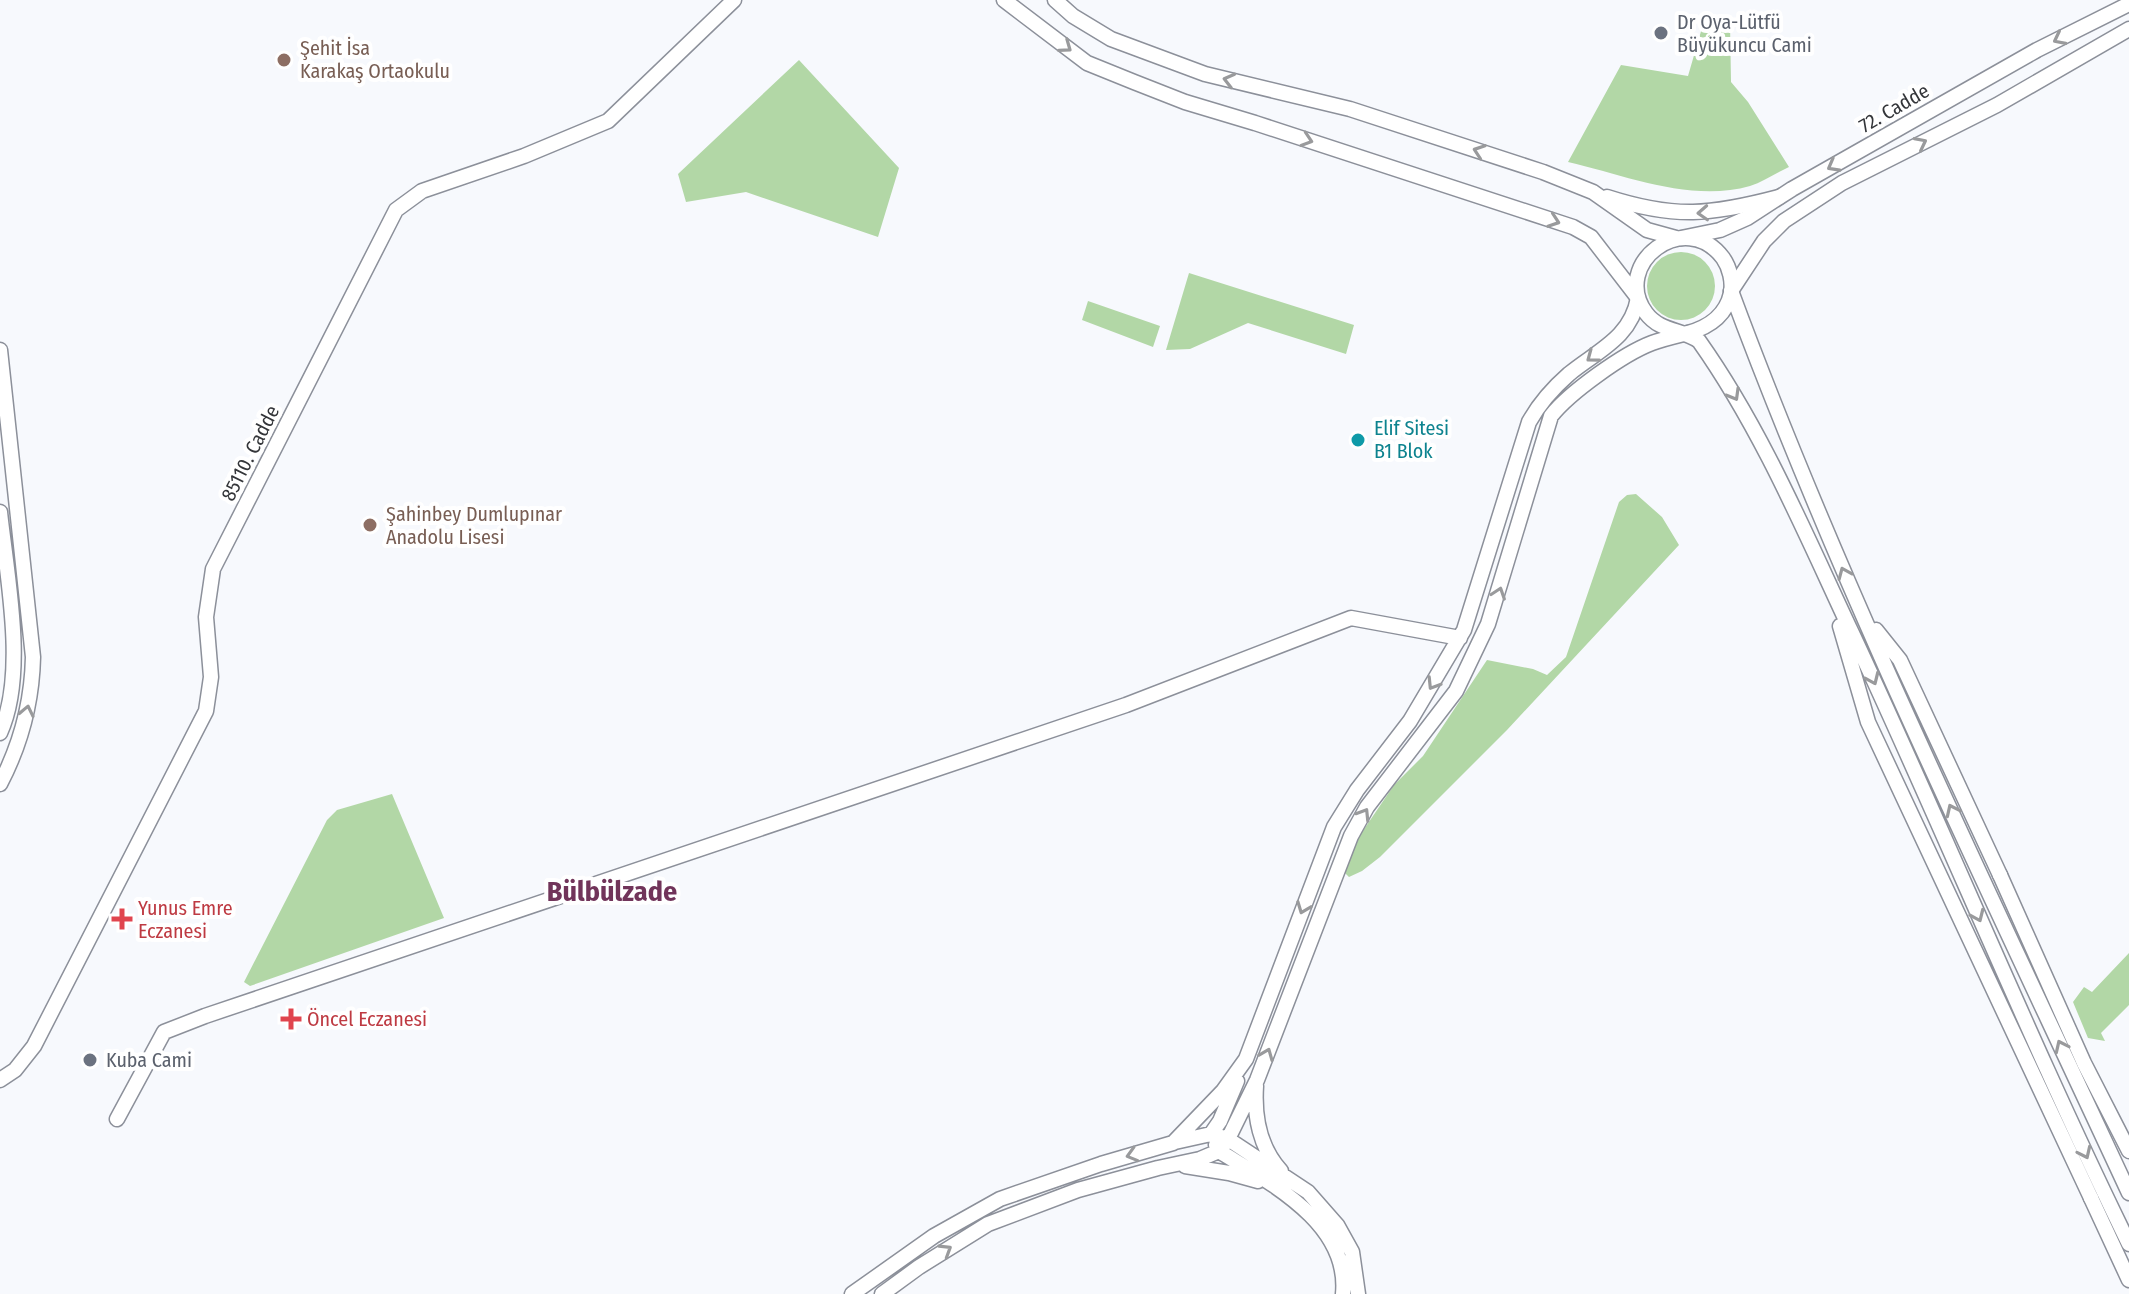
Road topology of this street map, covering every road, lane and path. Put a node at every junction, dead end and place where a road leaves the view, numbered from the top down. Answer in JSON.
{"nodes":[{"id":1,"x":734,"y":0,"type":"edge"},
{"id":2,"x":1004,"y":0,"type":"edge"},
{"id":3,"x":1055,"y":0,"type":"edge"},
{"id":4,"x":2129,"y":4,"type":"edge"},
{"id":5,"x":2129,"y":29,"type":"edge"},
{"id":6,"x":1593,"y":192,"type":"junction"},
{"id":7,"x":1779,"y":197,"type":"junction"},
{"id":8,"x":1677,"y":238,"type":"junction"},
{"id":9,"x":1731,"y":291,"type":"junction"},
{"id":10,"x":1638,"y":298,"type":"junction"},
{"id":11,"x":1688,"y":333,"type":"junction"},
{"id":12,"x":0,"y":350,"type":"edge"},
{"id":13,"x":0,"y":512,"type":"edge"},
{"id":14,"x":1826,"y":580,"type":"junction"},
{"id":15,"x":1859,"y":606,"type":"junction"},
{"id":16,"x":1460,"y":638,"type":"junction"},
{"id":17,"x":0,"y":733,"type":"edge"},
{"id":18,"x":0,"y":784,"type":"edge"},
{"id":19,"x":1246,"y":1059,"type":"junction"},
{"id":20,"x":0,"y":1080,"type":"edge"},
{"id":21,"x":1257,"y":1080,"type":"junction"},
{"id":22,"x":117,"y":1119,"type":"dead end"},
{"id":23,"x":1211,"y":1134,"type":"junction"},
{"id":24,"x":1173,"y":1143,"type":"junction"},
{"id":25,"x":1223,"y":1145,"type":"junction"},
{"id":26,"x":2129,"y":1151,"type":"edge"},
{"id":27,"x":1172,"y":1165,"type":"junction"},
{"id":28,"x":1289,"y":1180,"type":"junction"},
{"id":29,"x":1272,"y":1186,"type":"junction"},
{"id":30,"x":2129,"y":1193,"type":"edge"},
{"id":31,"x":2129,"y":1244,"type":"edge"},
{"id":32,"x":2129,"y":1280,"type":"edge"},
{"id":33,"x":852,"y":1294,"type":"edge"},
{"id":34,"x":882,"y":1294,"type":"edge"},
{"id":35,"x":1343,"y":1294,"type":"edge"},
{"id":36,"x":1358,"y":1294,"type":"edge"}],
"edges":[{"from":1,"to":20,"type":"main road","name":"85110. Cadde"},
{"from":2,"to":10,"type":"main road","one_way":true},
{"from":6,"to":3,"type":"main road","one_way":true},
{"from":4,"to":7,"type":"main road","name":"72. Cadde","one_way":true},
{"from":9,"to":5,"type":"main road","one_way":true},
{"from":7,"to":6,"type":"main road","one_way":true},
{"from":6,"to":8,"type":"main road"},
{"from":7,"to":8,"type":"main road","name":"72. Cadde"},
{"from":8,"to":9,"type":"main road"},
{"from":8,"to":10,"type":"main road"},
{"from":9,"to":11,"type":"main road"},
{"from":15,"to":9,"type":"main road","one_way":true},
{"from":10,"to":11,"type":"main road"},
{"from":10,"to":16,"type":"main road","one_way":true},
{"from":11,"to":14,"type":"main road","one_way":true},
{"from":21,"to":11,"type":"main road","one_way":true},
{"from":18,"to":12,"type":"main road","one_way":true},
{"from":13,"to":17,"type":"main road"},
{"from":14,"to":31,"type":"main road","one_way":true},
{"from":14,"to":32,"type":"main road"},
{"from":15,"to":26,"type":"main road"},
{"from":30,"to":15,"type":"main road","one_way":true},
{"from":16,"to":19,"type":"main road","one_way":true},
{"from":16,"to":22,"type":"main road"},
{"from":19,"to":23,"type":"main road"},
{"from":19,"to":24,"type":"main road"},
{"from":21,"to":25,"type":"main road"},
{"from":21,"to":28,"type":"main road"},
{"from":23,"to":24,"type":"main road"},
{"from":23,"to":25,"type":"main road"},
{"from":24,"to":33,"type":"main road","one_way":true},
{"from":25,"to":27,"type":"main road"},
{"from":25,"to":28,"type":"main road"},
{"from":25,"to":29,"type":"main road"},
{"from":27,"to":29,"type":"main road"},
{"from":34,"to":27,"type":"main road","one_way":true},
{"from":28,"to":36,"type":"main road"},
{"from":29,"to":35,"type":"main road"}]}
